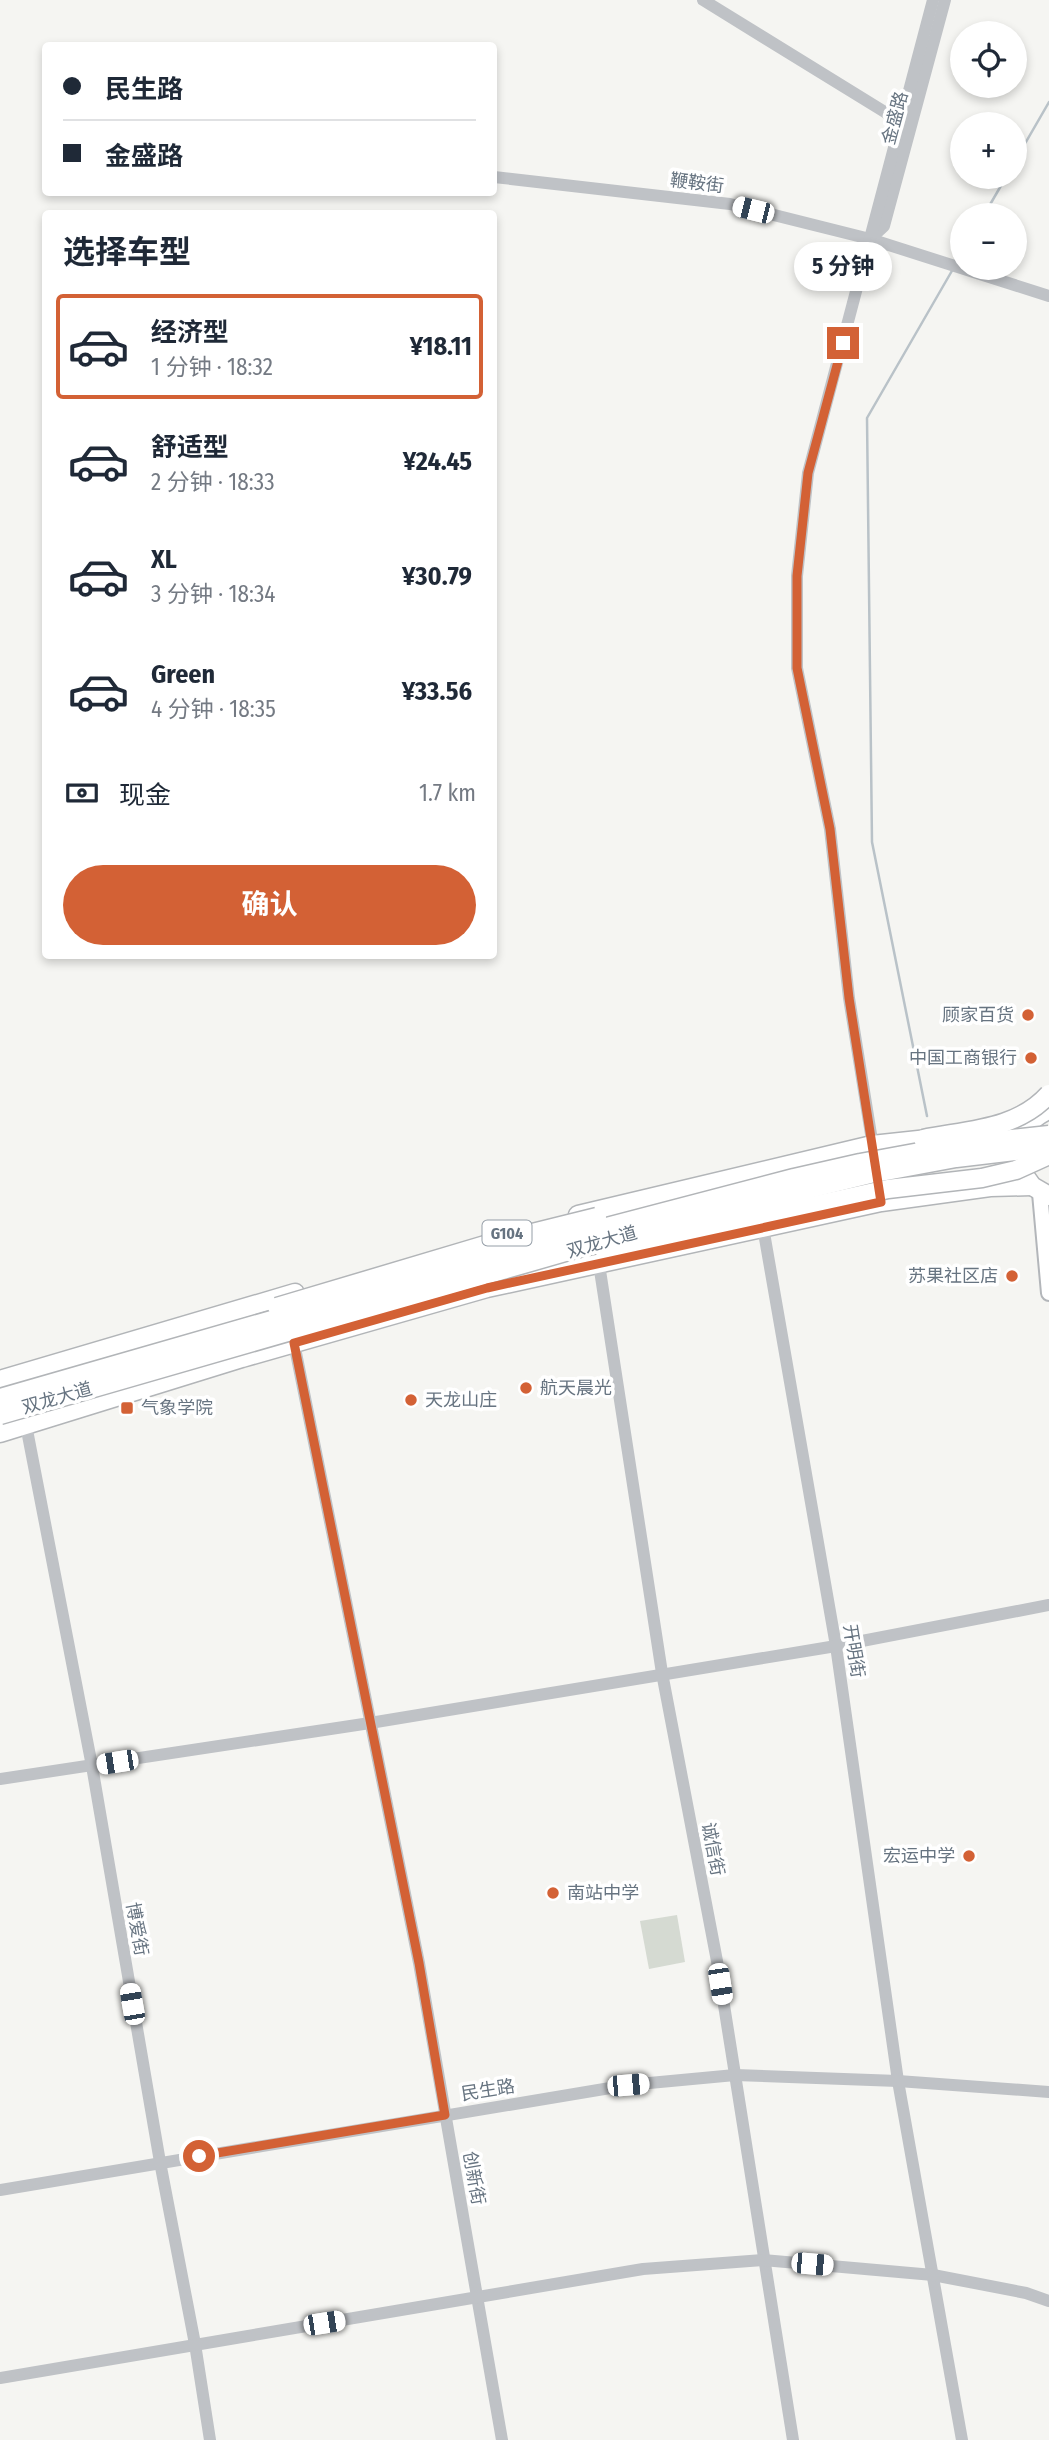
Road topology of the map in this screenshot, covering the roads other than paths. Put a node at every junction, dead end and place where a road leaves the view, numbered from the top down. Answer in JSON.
{"nodes":[{"id":1,"x":703,"y":0,"type":"edge"},
{"id":2,"x":933,"y":0,"type":"edge"},
{"id":3,"x":945,"y":0,"type":"edge"},
{"id":4,"x":901,"y":122,"type":"junction"},
{"id":5,"x":497,"y":177,"type":"edge"},
{"id":6,"x":870,"y":239,"type":"junction"},
{"id":7,"x":1049,"y":296,"type":"edge"},
{"id":8,"x":1049,"y":1094,"type":"edge"},
{"id":9,"x":1049,"y":1110,"type":"edge"},
{"id":10,"x":1024,"y":1131,"type":"junction"},
{"id":11,"x":1049,"y":1135,"type":"edge"},
{"id":12,"x":872,"y":1145,"type":"junction"},
{"id":13,"x":1049,"y":1147,"type":"edge"},
{"id":14,"x":1049,"y":1155,"type":"edge"},
{"id":15,"x":1040,"y":1192,"type":"edge"},
{"id":16,"x":881,"y":1202,"type":"junction"},
{"id":17,"x":763,"y":1227,"type":"junction"},
{"id":18,"x":599,"y":1264,"type":"junction"},
{"id":19,"x":482,"y":1276,"type":"junction"},
{"id":20,"x":1049,"y":1293,"type":"edge"},
{"id":21,"x":294,"y":1343,"type":"junction"},
{"id":22,"x":153,"y":1353,"type":"junction"},
{"id":23,"x":0,"y":1380,"type":"edge"},
{"id":24,"x":0,"y":1398,"type":"edge"},
{"id":25,"x":0,"y":1415,"type":"edge"},
{"id":26,"x":26,"y":1425,"type":"junction"},
{"id":27,"x":0,"y":1433,"type":"edge"},
{"id":28,"x":1049,"y":1605,"type":"edge"},
{"id":29,"x":836,"y":1646,"type":"junction"},
{"id":30,"x":662,"y":1673,"type":"junction"},
{"id":31,"x":370,"y":1723,"type":"junction"},
{"id":32,"x":92,"y":1766,"type":"junction"},
{"id":33,"x":0,"y":1779,"type":"edge"},
{"id":34,"x":735,"y":2075,"type":"junction"},
{"id":35,"x":898,"y":2081,"type":"junction"},
{"id":36,"x":1049,"y":2092,"type":"edge"},
{"id":37,"x":445,"y":2115,"type":"junction"},
{"id":38,"x":160,"y":2162,"type":"junction"},
{"id":39,"x":0,"y":2190,"type":"edge"},
{"id":40,"x":763,"y":2260,"type":"junction"},
{"id":41,"x":933,"y":2275,"type":"junction"},
{"id":42,"x":478,"y":2297,"type":"junction"},
{"id":43,"x":1049,"y":2301,"type":"edge"},
{"id":44,"x":195,"y":2344,"type":"junction"},
{"id":45,"x":0,"y":2378,"type":"edge"},
{"id":46,"x":209,"y":2440,"type":"edge"},
{"id":47,"x":502,"y":2440,"type":"edge"},
{"id":48,"x":793,"y":2440,"type":"edge"},
{"id":49,"x":962,"y":2440,"type":"edge"}],
"edges":[{"from":1,"to":4,"type":"street"},
{"from":2,"to":4,"type":"street","name":"金盛路"},
{"from":3,"to":6,"type":"street","name":"金盛路"},
{"from":4,"to":6,"type":"street","name":"金盛路"},
{"from":5,"to":6,"type":"street","name":"鞭鞍街"},
{"from":6,"to":7,"type":"street","name":"鞭鞍街"},
{"from":6,"to":12,"type":"street","name":"金盛路"},
{"from":8,"to":22,"type":"highway","bridge":true},
{"from":9,"to":10,"type":"highway"},
{"from":10,"to":12,"type":"highway","name":"双龙大道","number":"G104"},
{"from":10,"to":15,"type":"highway"},
{"from":11,"to":22,"type":"highway","name":"双龙大道","number":"G104","bridge":true},
{"from":12,"to":16,"type":"street","name":"金盛路"},
{"from":12,"to":23,"type":"highway","name":"双龙大道","number":"G104"},
{"from":13,"to":19,"type":"highway","name":"双龙大道","number":"G104","bridge":true},
{"from":14,"to":19,"type":"highway","bridge":true},
{"from":15,"to":16,"type":"highway","name":"双龙大道"},
{"from":15,"to":20,"type":"main road"},
{"from":16,"to":17,"type":"highway","name":"双龙大道"},
{"from":17,"to":18,"type":"highway","name":"双龙大道"},
{"from":17,"to":29,"type":"street","name":"开明街"},
{"from":18,"to":21,"type":"highway","name":"双龙大道"},
{"from":18,"to":30,"type":"street","name":"诚信街"},
{"from":19,"to":25,"type":"highway","name":"双龙大道","number":"G104","bridge":true},
{"from":21,"to":26,"type":"highway","name":"双龙大道"},
{"from":21,"to":31,"type":"street","name":"创新街"},
{"from":22,"to":24,"type":"highway","name":"双龙大道","number":"G104","bridge":true},
{"from":26,"to":27,"type":"highway","name":"双龙大道"},
{"from":26,"to":32,"type":"street","name":"博爱街"},
{"from":28,"to":29,"type":"street"},
{"from":29,"to":30,"type":"street"},
{"from":29,"to":35,"type":"street","name":"开明街"},
{"from":30,"to":31,"type":"street"},
{"from":30,"to":34,"type":"street","name":"诚信街"},
{"from":31,"to":32,"type":"street"},
{"from":31,"to":37,"type":"street","name":"创新街"},
{"from":32,"to":33,"type":"street"},
{"from":32,"to":38,"type":"street","name":"博爱街"},
{"from":34,"to":35,"type":"street","name":"民生路"},
{"from":34,"to":37,"type":"street","name":"民生路"},
{"from":34,"to":40,"type":"street","name":"诚信街"},
{"from":35,"to":36,"type":"street","name":"民生路"},
{"from":35,"to":41,"type":"street","name":"开明街"},
{"from":37,"to":38,"type":"street","name":"民生路"},
{"from":37,"to":42,"type":"street","name":"创新街"},
{"from":38,"to":39,"type":"street","name":"民生路"},
{"from":38,"to":44,"type":"street","name":"博爱街"},
{"from":40,"to":41,"type":"street"},
{"from":40,"to":42,"type":"street"},
{"from":40,"to":48,"type":"street","name":"诚信街"},
{"from":41,"to":43,"type":"street"},
{"from":41,"to":49,"type":"street","name":"开明街"},
{"from":42,"to":44,"type":"street"},
{"from":42,"to":47,"type":"street","name":"创新街"},
{"from":44,"to":45,"type":"street"},
{"from":44,"to":46,"type":"street","name":"博爱街"}]}
